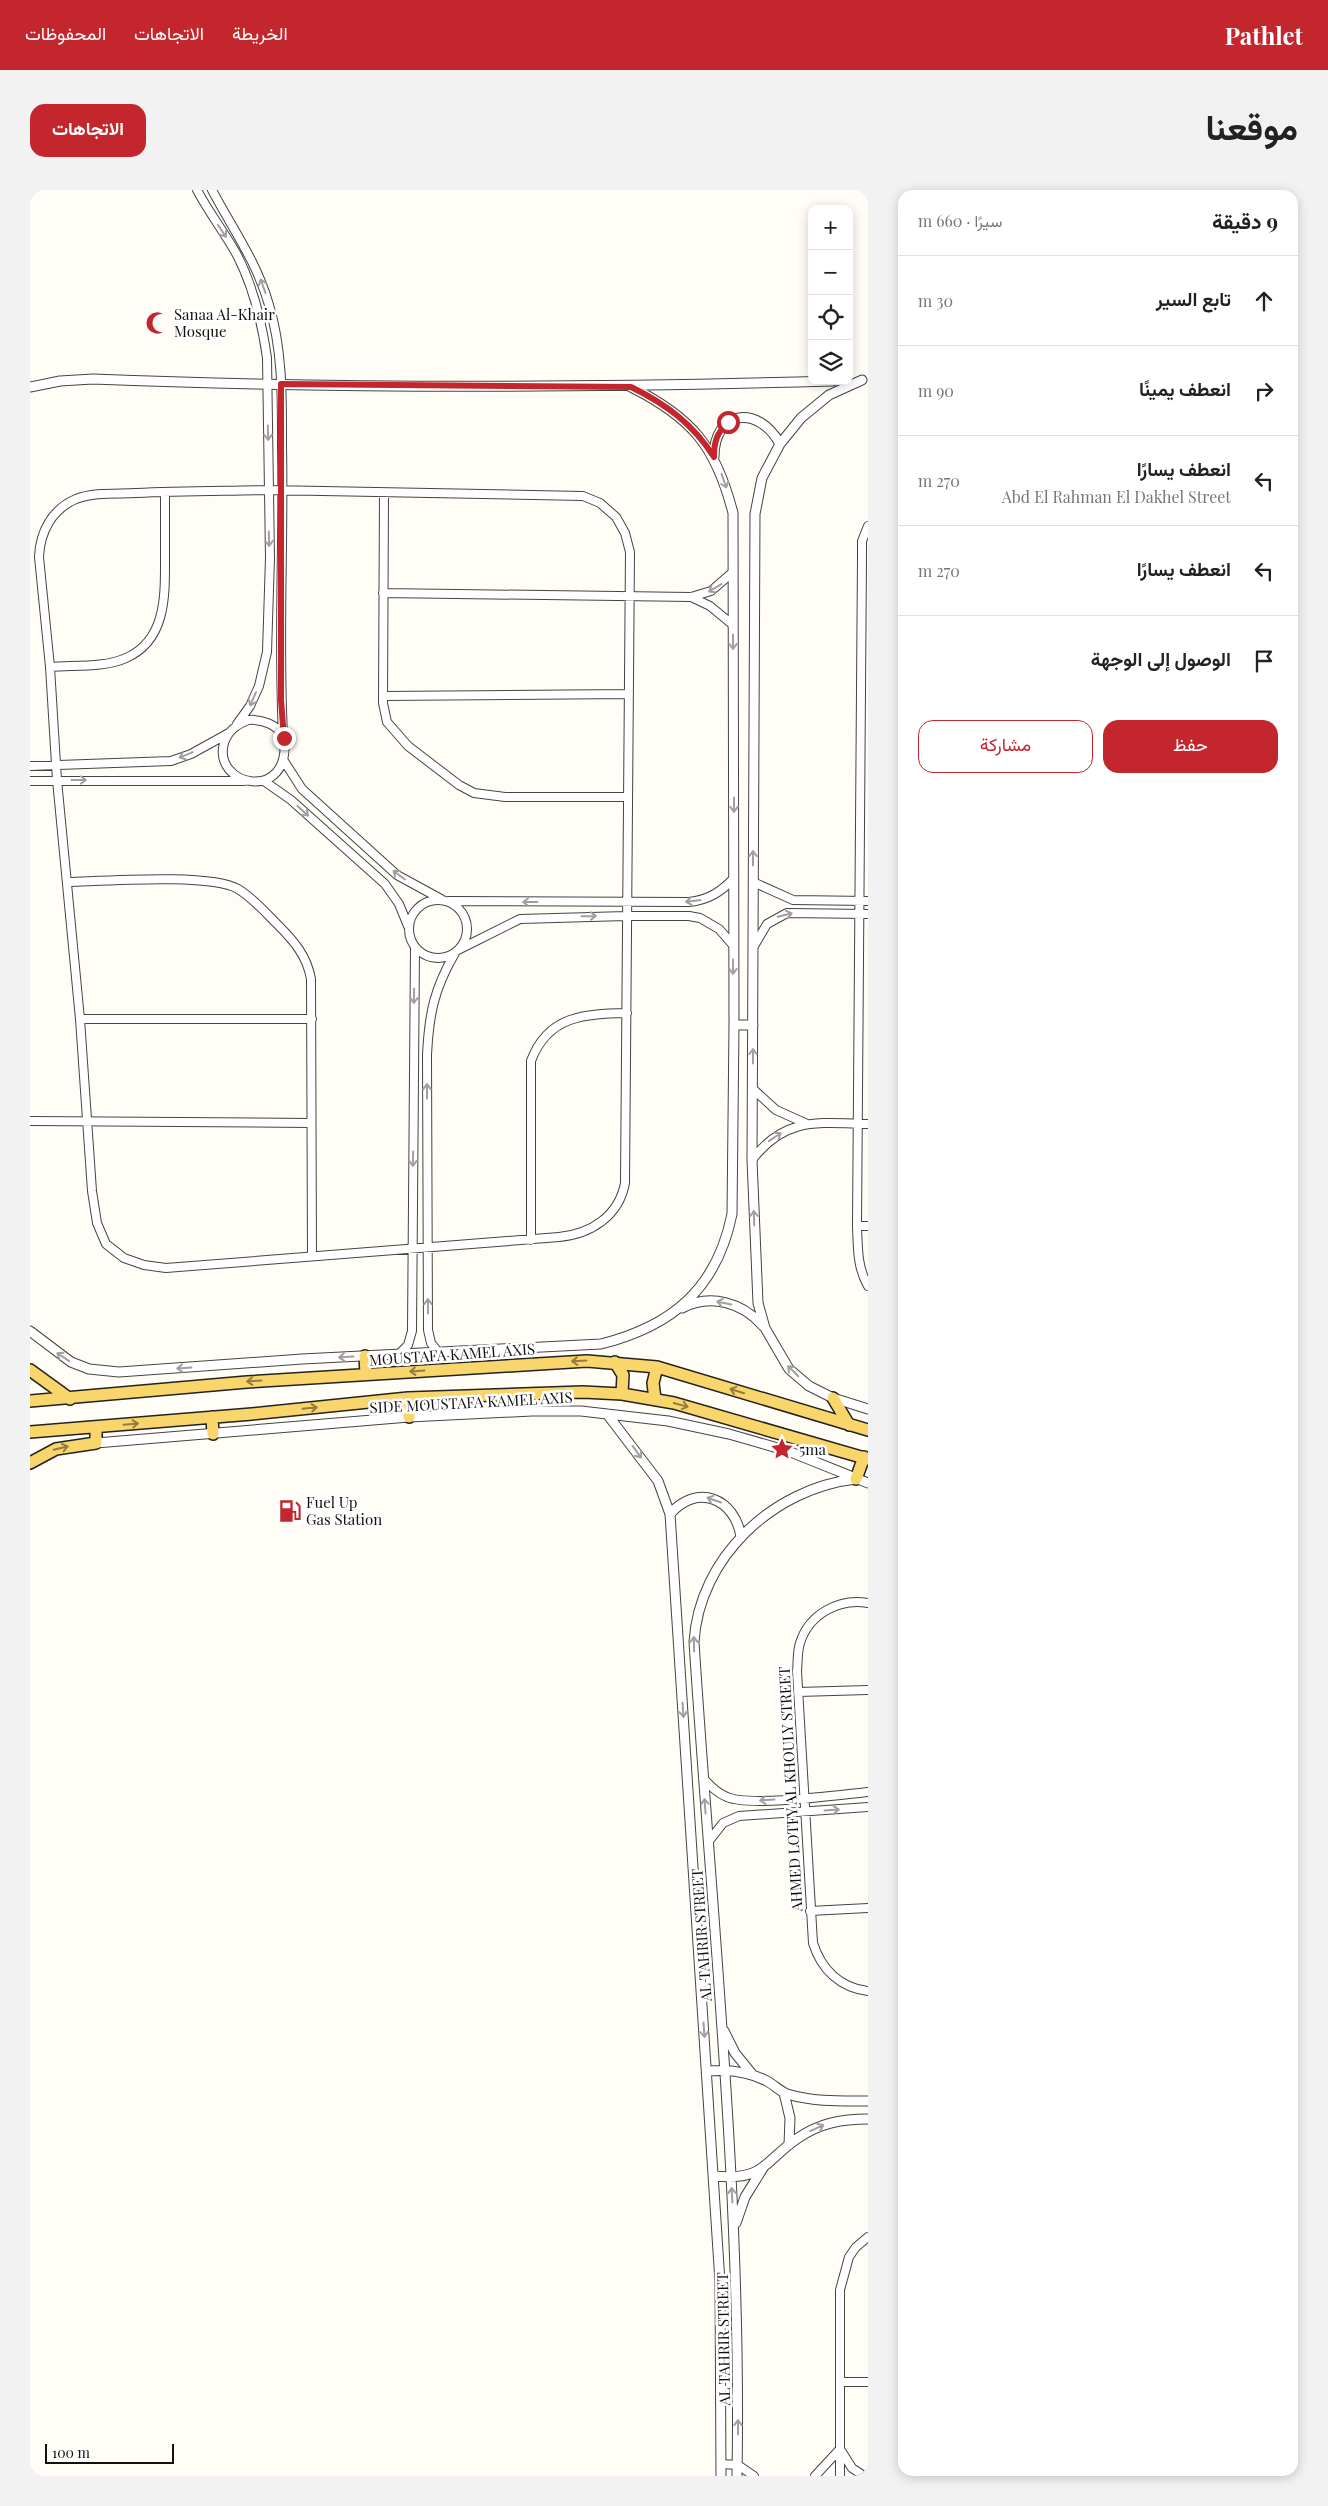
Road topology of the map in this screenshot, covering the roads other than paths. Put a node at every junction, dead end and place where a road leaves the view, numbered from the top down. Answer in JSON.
{"nodes":[{"id":1,"x":197,"y":190,"type":"edge"},
{"id":2,"x":212,"y":190,"type":"edge"},
{"id":3,"x":865,"y":380,"type":"edge"},
{"id":4,"x":808,"y":382,"type":"edge"},
{"id":5,"x":267,"y":384,"type":"junction"},
{"id":6,"x":281,"y":384,"type":"junction"},
{"id":7,"x":30,"y":387,"type":"edge"},
{"id":8,"x":631,"y":387,"type":"junction"},
{"id":9,"x":780,"y":444,"type":"junction"},
{"id":10,"x":714,"y":457,"type":"junction"},
{"id":11,"x":269,"y":490,"type":"junction"},
{"id":12,"x":283,"y":491,"type":"junction"},
{"id":13,"x":165,"y":492,"type":"junction"},
{"id":14,"x":384,"y":493,"type":"junction"},
{"id":15,"x":868,"y":526,"type":"edge"},
{"id":16,"x":733,"y":572,"type":"junction"},
{"id":17,"x":383,"y":593,"type":"junction"},
{"id":18,"x":629,"y":595,"type":"junction"},
{"id":19,"x":691,"y":597,"type":"junction"},
{"id":20,"x":733,"y":625,"type":"junction"},
{"id":21,"x":50,"y":667,"type":"junction"},
{"id":22,"x":627,"y":694,"type":"junction"},
{"id":23,"x":383,"y":696,"type":"junction"},
{"id":24,"x":237,"y":724,"type":"junction"},
{"id":25,"x":229,"y":733,"type":"junction"},
{"id":26,"x":283,"y":734,"type":"junction"},
{"id":27,"x":284,"y":761,"type":"junction"},
{"id":28,"x":56,"y":765,"type":"junction"},
{"id":29,"x":30,"y":766,"type":"edge"},
{"id":30,"x":30,"y":780,"type":"edge"},
{"id":31,"x":57,"y":780,"type":"junction"},
{"id":32,"x":244,"y":781,"type":"junction"},
{"id":33,"x":264,"y":781,"type":"junction"},
{"id":34,"x":626,"y":797,"type":"junction"},
{"id":35,"x":864,"y":805,"type":"edge"},
{"id":36,"x":734,"y":878,"type":"junction"},
{"id":37,"x":68,"y":882,"type":"junction"},
{"id":38,"x":753,"y":882,"type":"junction"},
{"id":39,"x":445,"y":900,"type":"junction"},
{"id":40,"x":864,"y":901,"type":"edge"},
{"id":41,"x":626,"y":902,"type":"junction"},
{"id":42,"x":864,"y":914,"type":"edge"},
{"id":43,"x":626,"y":916,"type":"junction"},
{"id":44,"x":408,"y":926,"type":"junction"},
{"id":45,"x":733,"y":945,"type":"junction"},
{"id":46,"x":415,"y":947,"type":"junction"},
{"id":47,"x":753,"y":948,"type":"junction"},
{"id":48,"x":457,"y":951,"type":"junction"},
{"id":49,"x":627,"y":1013,"type":"junction"},
{"id":50,"x":80,"y":1019,"type":"junction"},
{"id":51,"x":312,"y":1019,"type":"junction"},
{"id":52,"x":859,"y":1019,"type":"junction"},
{"id":53,"x":868,"y":1019,"type":"edge"},
{"id":54,"x":734,"y":1025,"type":"junction"},
{"id":55,"x":753,"y":1025,"type":"junction"},
{"id":56,"x":752,"y":1089,"type":"junction"},
{"id":57,"x":87,"y":1120,"type":"junction"},
{"id":58,"x":30,"y":1121,"type":"edge"},
{"id":59,"x":311,"y":1123,"type":"junction"},
{"id":60,"x":805,"y":1124,"type":"junction"},
{"id":61,"x":858,"y":1124,"type":"junction"},
{"id":62,"x":868,"y":1124,"type":"edge"},
{"id":63,"x":752,"y":1160,"type":"junction"},
{"id":64,"x":857,"y":1226,"type":"junction"},
{"id":65,"x":868,"y":1226,"type":"edge"},
{"id":66,"x":530,"y":1240,"type":"junction"},
{"id":67,"x":427,"y":1249,"type":"junction"},
{"id":68,"x":412,"y":1250,"type":"junction"},
{"id":69,"x":312,"y":1256,"type":"junction"},
{"id":70,"x":868,"y":1286,"type":"edge"},
{"id":71,"x":676,"y":1311,"type":"junction"},
{"id":72,"x":764,"y":1328,"type":"junction"},
{"id":73,"x":30,"y":1331,"type":"edge"},
{"id":74,"x":438,"y":1352,"type":"junction"},
{"id":75,"x":399,"y":1354,"type":"junction"},
{"id":76,"x":365,"y":1356,"type":"junction"},
{"id":77,"x":615,"y":1362,"type":"junction"},
{"id":78,"x":657,"y":1367,"type":"junction"},
{"id":79,"x":30,"y":1370,"type":"edge"},
{"id":80,"x":366,"y":1374,"type":"junction"},
{"id":81,"x":622,"y":1394,"type":"junction"},
{"id":82,"x":408,"y":1398,"type":"junction"},
{"id":83,"x":833,"y":1398,"type":"junction"},
{"id":84,"x":70,"y":1399,"type":"junction"},
{"id":85,"x":655,"y":1399,"type":"junction"},
{"id":86,"x":30,"y":1401,"type":"edge"},
{"id":87,"x":868,"y":1409,"type":"edge"},
{"id":88,"x":607,"y":1414,"type":"junction"},
{"id":89,"x":212,"y":1417,"type":"junction"},
{"id":90,"x":409,"y":1417,"type":"junction"},
{"id":91,"x":849,"y":1425,"type":"junction"},
{"id":92,"x":96,"y":1427,"type":"junction"},
{"id":93,"x":868,"y":1430,"type":"edge"},
{"id":94,"x":30,"y":1432,"type":"edge"},
{"id":95,"x":214,"y":1434,"type":"junction"},
{"id":96,"x":96,"y":1443,"type":"junction"},
{"id":97,"x":866,"y":1458,"type":"edge"},
{"id":98,"x":30,"y":1463,"type":"edge"},
{"id":99,"x":856,"y":1479,"type":"junction"},
{"id":100,"x":868,"y":1483,"type":"edge"},
{"id":101,"x":670,"y":1514,"type":"junction"},
{"id":102,"x":741,"y":1536,"type":"junction"},
{"id":103,"x":868,"y":1603,"type":"edge"},
{"id":104,"x":868,"y":1690,"type":"edge"},
{"id":105,"x":798,"y":1692,"type":"junction"},
{"id":106,"x":703,"y":1778,"type":"junction"},
{"id":107,"x":868,"y":1792,"type":"edge"},
{"id":108,"x":804,"y":1797,"type":"junction"},
{"id":109,"x":868,"y":1807,"type":"edge"},
{"id":110,"x":805,"y":1812,"type":"junction"},
{"id":111,"x":708,"y":1843,"type":"junction"},
{"id":112,"x":868,"y":1908,"type":"edge"},
{"id":113,"x":810,"y":1911,"type":"junction"},
{"id":114,"x":868,"y":1991,"type":"edge"},
{"id":115,"x":721,"y":2025,"type":"junction"},
{"id":116,"x":724,"y":2069,"type":"junction"},
{"id":117,"x":707,"y":2071,"type":"junction"},
{"id":118,"x":752,"y":2074,"type":"junction"},
{"id":119,"x":784,"y":2093,"type":"junction"},
{"id":120,"x":868,"y":2101,"type":"edge"},
{"id":121,"x":868,"y":2119,"type":"edge"},
{"id":122,"x":788,"y":2145,"type":"junction"},
{"id":123,"x":763,"y":2168,"type":"junction"},
{"id":124,"x":714,"y":2176,"type":"junction"},
{"id":125,"x":731,"y":2178,"type":"junction"},
{"id":126,"x":734,"y":2231,"type":"junction"},
{"id":127,"x":868,"y":2237,"type":"edge"},
{"id":128,"x":840,"y":2382,"type":"junction"},
{"id":129,"x":868,"y":2382,"type":"edge"},
{"id":130,"x":840,"y":2449,"type":"junction"},
{"id":131,"x":721,"y":2464,"type":"junction"},
{"id":132,"x":738,"y":2465,"type":"junction"},
{"id":133,"x":721,"y":2476,"type":"edge"},
{"id":134,"x":737,"y":2476,"type":"edge"},
{"id":135,"x":754,"y":2476,"type":"edge"},
{"id":136,"x":814,"y":2476,"type":"edge"},
{"id":137,"x":840,"y":2476,"type":"edge"},
{"id":138,"x":864,"y":2476,"type":"edge"}],
"edges":[{"from":1,"to":5,"type":"street","one_way":true},
{"from":6,"to":2,"type":"street","one_way":true},
{"from":3,"to":9,"type":"street"},
{"from":4,"to":8,"type":"street"},
{"from":5,"to":6,"type":"street"},
{"from":5,"to":7,"type":"street"},
{"from":5,"to":11,"type":"street","one_way":true},
{"from":6,"to":8,"type":"street"},
{"from":6,"to":12,"type":"street"},
{"from":8,"to":10,"type":"street"},
{"from":9,"to":10,"type":"street"},
{"from":38,"to":9,"type":"street","one_way":true},
{"from":10,"to":16,"type":"street","one_way":true},
{"from":11,"to":12,"type":"street"},
{"from":11,"to":13,"type":"street"},
{"from":11,"to":24,"type":"street","one_way":true},
{"from":12,"to":14,"type":"street"},
{"from":12,"to":26,"type":"street"},
{"from":13,"to":21,"type":"street"},
{"from":13,"to":21,"type":"street"},
{"from":14,"to":17,"type":"street"},
{"from":14,"to":18,"type":"street"},
{"from":15,"to":35,"type":"street"},
{"from":16,"to":19,"type":"street","one_way":true},
{"from":16,"to":20,"type":"street"},
{"from":17,"to":18,"type":"street"},
{"from":17,"to":23,"type":"street"},
{"from":18,"to":19,"type":"street"},
{"from":18,"to":22,"type":"street"},
{"from":19,"to":20,"type":"street"},
{"from":20,"to":36,"type":"street","one_way":true},
{"from":21,"to":28,"type":"street"},
{"from":22,"to":23,"type":"street"},
{"from":22,"to":34,"type":"street"},
{"from":23,"to":34,"type":"street"},
{"from":24,"to":25,"type":"street"},
{"from":24,"to":26,"type":"street"},
{"from":25,"to":28,"type":"street","one_way":true},
{"from":25,"to":32,"type":"street"},
{"from":26,"to":27,"type":"street"},
{"from":27,"to":33,"type":"street"},
{"from":39,"to":27,"type":"street","one_way":true},
{"from":28,"to":29,"type":"street"},
{"from":28,"to":31,"type":"street"},
{"from":30,"to":31,"type":"street"},
{"from":31,"to":32,"type":"street","one_way":true},
{"from":31,"to":37,"type":"street"},
{"from":32,"to":33,"type":"street"},
{"from":33,"to":44,"type":"street","one_way":true},
{"from":34,"to":41,"type":"street"},
{"from":35,"to":40,"type":"street"},
{"from":36,"to":41,"type":"street","one_way":true},
{"from":36,"to":45,"type":"street"},
{"from":37,"to":50,"type":"street"},
{"from":37,"to":51,"type":"street"},
{"from":38,"to":40,"type":"street"},
{"from":38,"to":47,"type":"street"},
{"from":41,"to":39,"type":"street","one_way":true},
{"from":39,"to":44,"type":"street"},
{"from":39,"to":48,"type":"street"},
{"from":40,"to":42,"type":"street"},
{"from":41,"to":43,"type":"street"},
{"from":47,"to":42,"type":"street","one_way":true},
{"from":42,"to":52,"type":"street"},
{"from":43,"to":45,"type":"street"},
{"from":48,"to":43,"type":"street","one_way":true},
{"from":43,"to":49,"type":"street"},
{"from":44,"to":46,"type":"street"},
{"from":45,"to":54,"type":"street","one_way":true},
{"from":46,"to":48,"type":"street"},
{"from":46,"to":68,"type":"street","one_way":true},
{"from":47,"to":55,"type":"street"},
{"from":67,"to":48,"type":"street","one_way":true},
{"from":49,"to":66,"type":"street"},
{"from":49,"to":66,"type":"street"},
{"from":50,"to":51,"type":"street"},
{"from":50,"to":57,"type":"street"},
{"from":51,"to":59,"type":"street"},
{"from":52,"to":53,"type":"street"},
{"from":52,"to":61,"type":"street"},
{"from":54,"to":55,"type":"street"},
{"from":54,"to":71,"type":"street"},
{"from":56,"to":55,"type":"street","one_way":true},
{"from":56,"to":60,"type":"street"},
{"from":56,"to":63,"type":"street"},
{"from":57,"to":58,"type":"street"},
{"from":57,"to":59,"type":"street"},
{"from":57,"to":69,"type":"street"},
{"from":59,"to":69,"type":"street"},
{"from":60,"to":61,"type":"street"},
{"from":63,"to":60,"type":"street","one_way":true},
{"from":61,"to":62,"type":"street"},
{"from":61,"to":64,"type":"street"},
{"from":72,"to":63,"type":"street","one_way":true},
{"from":64,"to":65,"type":"street"},
{"from":64,"to":70,"type":"street"},
{"from":66,"to":67,"type":"street"},
{"from":67,"to":68,"type":"street"},
{"from":74,"to":67,"type":"street","one_way":true},
{"from":68,"to":69,"type":"street"},
{"from":68,"to":75,"type":"street"},
{"from":72,"to":71,"type":"street","one_way":true},
{"from":71,"to":74,"type":"street"},
{"from":83,"to":72,"type":"street","one_way":true},
{"from":76,"to":73,"type":"street","one_way":true},
{"from":74,"to":75,"type":"street"},
{"from":75,"to":76,"type":"street"},
{"from":76,"to":80,"type":"main road"},
{"from":77,"to":78,"type":"main road","name":"MOUSTAFA KAMEL AXIS"},
{"from":77,"to":80,"type":"main road","name":"MOUSTAFA KAMEL AXIS","one_way":true},
{"from":77,"to":81,"type":"main road"},
{"from":78,"to":85,"type":"main road"},
{"from":91,"to":78,"type":"main road","name":"MOUSTAFA KAMEL AXIS","one_way":true},
{"from":79,"to":84,"type":"main road"},
{"from":80,"to":84,"type":"main road","name":"MOUSTAFA KAMEL AXIS","one_way":true},
{"from":81,"to":82,"type":"main road"},
{"from":81,"to":85,"type":"main road"},
{"from":89,"to":82,"type":"main road","one_way":true},
{"from":82,"to":90,"type":"main road"},
{"from":83,"to":87,"type":"street"},
{"from":83,"to":91,"type":"main road"},
{"from":84,"to":86,"type":"main road","name":"MOUSTAFA KAMEL AXIS"},
{"from":85,"to":97,"type":"main road","one_way":true},
{"from":88,"to":90,"type":"street","name":"SIDE MOUSTAFA KAMEL AXIS"},
{"from":88,"to":99,"type":"street","name":"SIDE MOUSTAFA KAMEL AXIS"},
{"from":88,"to":101,"type":"street","name":"AL TAHRIR STREET","one_way":true},
{"from":92,"to":89,"type":"main road","one_way":true},
{"from":89,"to":95,"type":"main road"},
{"from":90,"to":95,"type":"street","name":"SIDE MOUSTAFA KAMEL AXIS"},
{"from":91,"to":93,"type":"main road","name":"MOUSTAFA KAMEL AXIS"},
{"from":92,"to":94,"type":"main road"},
{"from":92,"to":96,"type":"main road"},
{"from":95,"to":96,"type":"street","name":"SIDE MOUSTAFA KAMEL AXIS"},
{"from":98,"to":96,"type":"main road","one_way":true},
{"from":97,"to":99,"type":"main road"},
{"from":99,"to":100,"type":"street","name":"SIDE MOUSTAFA KAMEL AXIS"},
{"from":99,"to":102,"type":"street","name":"AL TAHRIR STREET"},
{"from":102,"to":101,"type":"street","one_way":true},
{"from":101,"to":117,"type":"street","name":"AL TAHRIR STREET","one_way":true},
{"from":106,"to":102,"type":"street","name":"AL TAHRIR STREET","one_way":true},
{"from":103,"to":105,"type":"street","name":"AHMED LOTFY AL KHOULY STREET"},
{"from":104,"to":105,"type":"street"},
{"from":105,"to":108,"type":"street","name":"AHMED LOTFY AL KHOULY STREET"},
{"from":108,"to":106,"type":"street","one_way":true},
{"from":111,"to":106,"type":"street","name":"AL TAHRIR STREET","one_way":true},
{"from":107,"to":108,"type":"street"},
{"from":108,"to":110,"type":"street","name":"AHMED LOTFY AL KHOULY STREET"},
{"from":110,"to":109,"type":"street","one_way":true},
{"from":110,"to":111,"type":"street"},
{"from":110,"to":113,"type":"street","name":"AHMED LOTFY AL KHOULY STREET"},
{"from":111,"to":115,"type":"street","name":"AL TAHRIR STREET"},
{"from":112,"to":113,"type":"street"},
{"from":113,"to":114,"type":"street","name":"AHMED LOTFY AL KHOULY STREET"},
{"from":115,"to":116,"type":"street","name":"AL TAHRIR STREET"},
{"from":115,"to":118,"type":"street"},
{"from":116,"to":117,"type":"street"},
{"from":116,"to":118,"type":"street"},
{"from":116,"to":125,"type":"street","name":"AL TAHRIR STREET"},
{"from":117,"to":124,"type":"street","name":"AL TAHRIR STREET"},
{"from":118,"to":119,"type":"street"},
{"from":119,"to":120,"type":"street"},
{"from":119,"to":122,"type":"street"},
{"from":122,"to":121,"type":"street","one_way":true},
{"from":122,"to":123,"type":"street"},
{"from":123,"to":125,"type":"street"},
{"from":123,"to":126,"type":"street"},
{"from":124,"to":125,"type":"street"},
{"from":124,"to":131,"type":"street","name":"AL TAHRIR STREET"},
{"from":126,"to":125,"type":"street","name":"AL TAHRIR STREET","one_way":true},
{"from":132,"to":126,"type":"street","name":"AL TAHRIR STREET","one_way":true},
{"from":127,"to":128,"type":"street"},
{"from":128,"to":129,"type":"street"},
{"from":128,"to":130,"type":"street"},
{"from":130,"to":136,"type":"street"},
{"from":130,"to":137,"type":"street"},
{"from":130,"to":138,"type":"street"},
{"from":131,"to":132,"type":"street"},
{"from":131,"to":133,"type":"street","name":"AL TAHRIR STREET"},
{"from":132,"to":134,"type":"street","name":"AL TAHRIR STREET"},
{"from":132,"to":135,"type":"street"}]}
